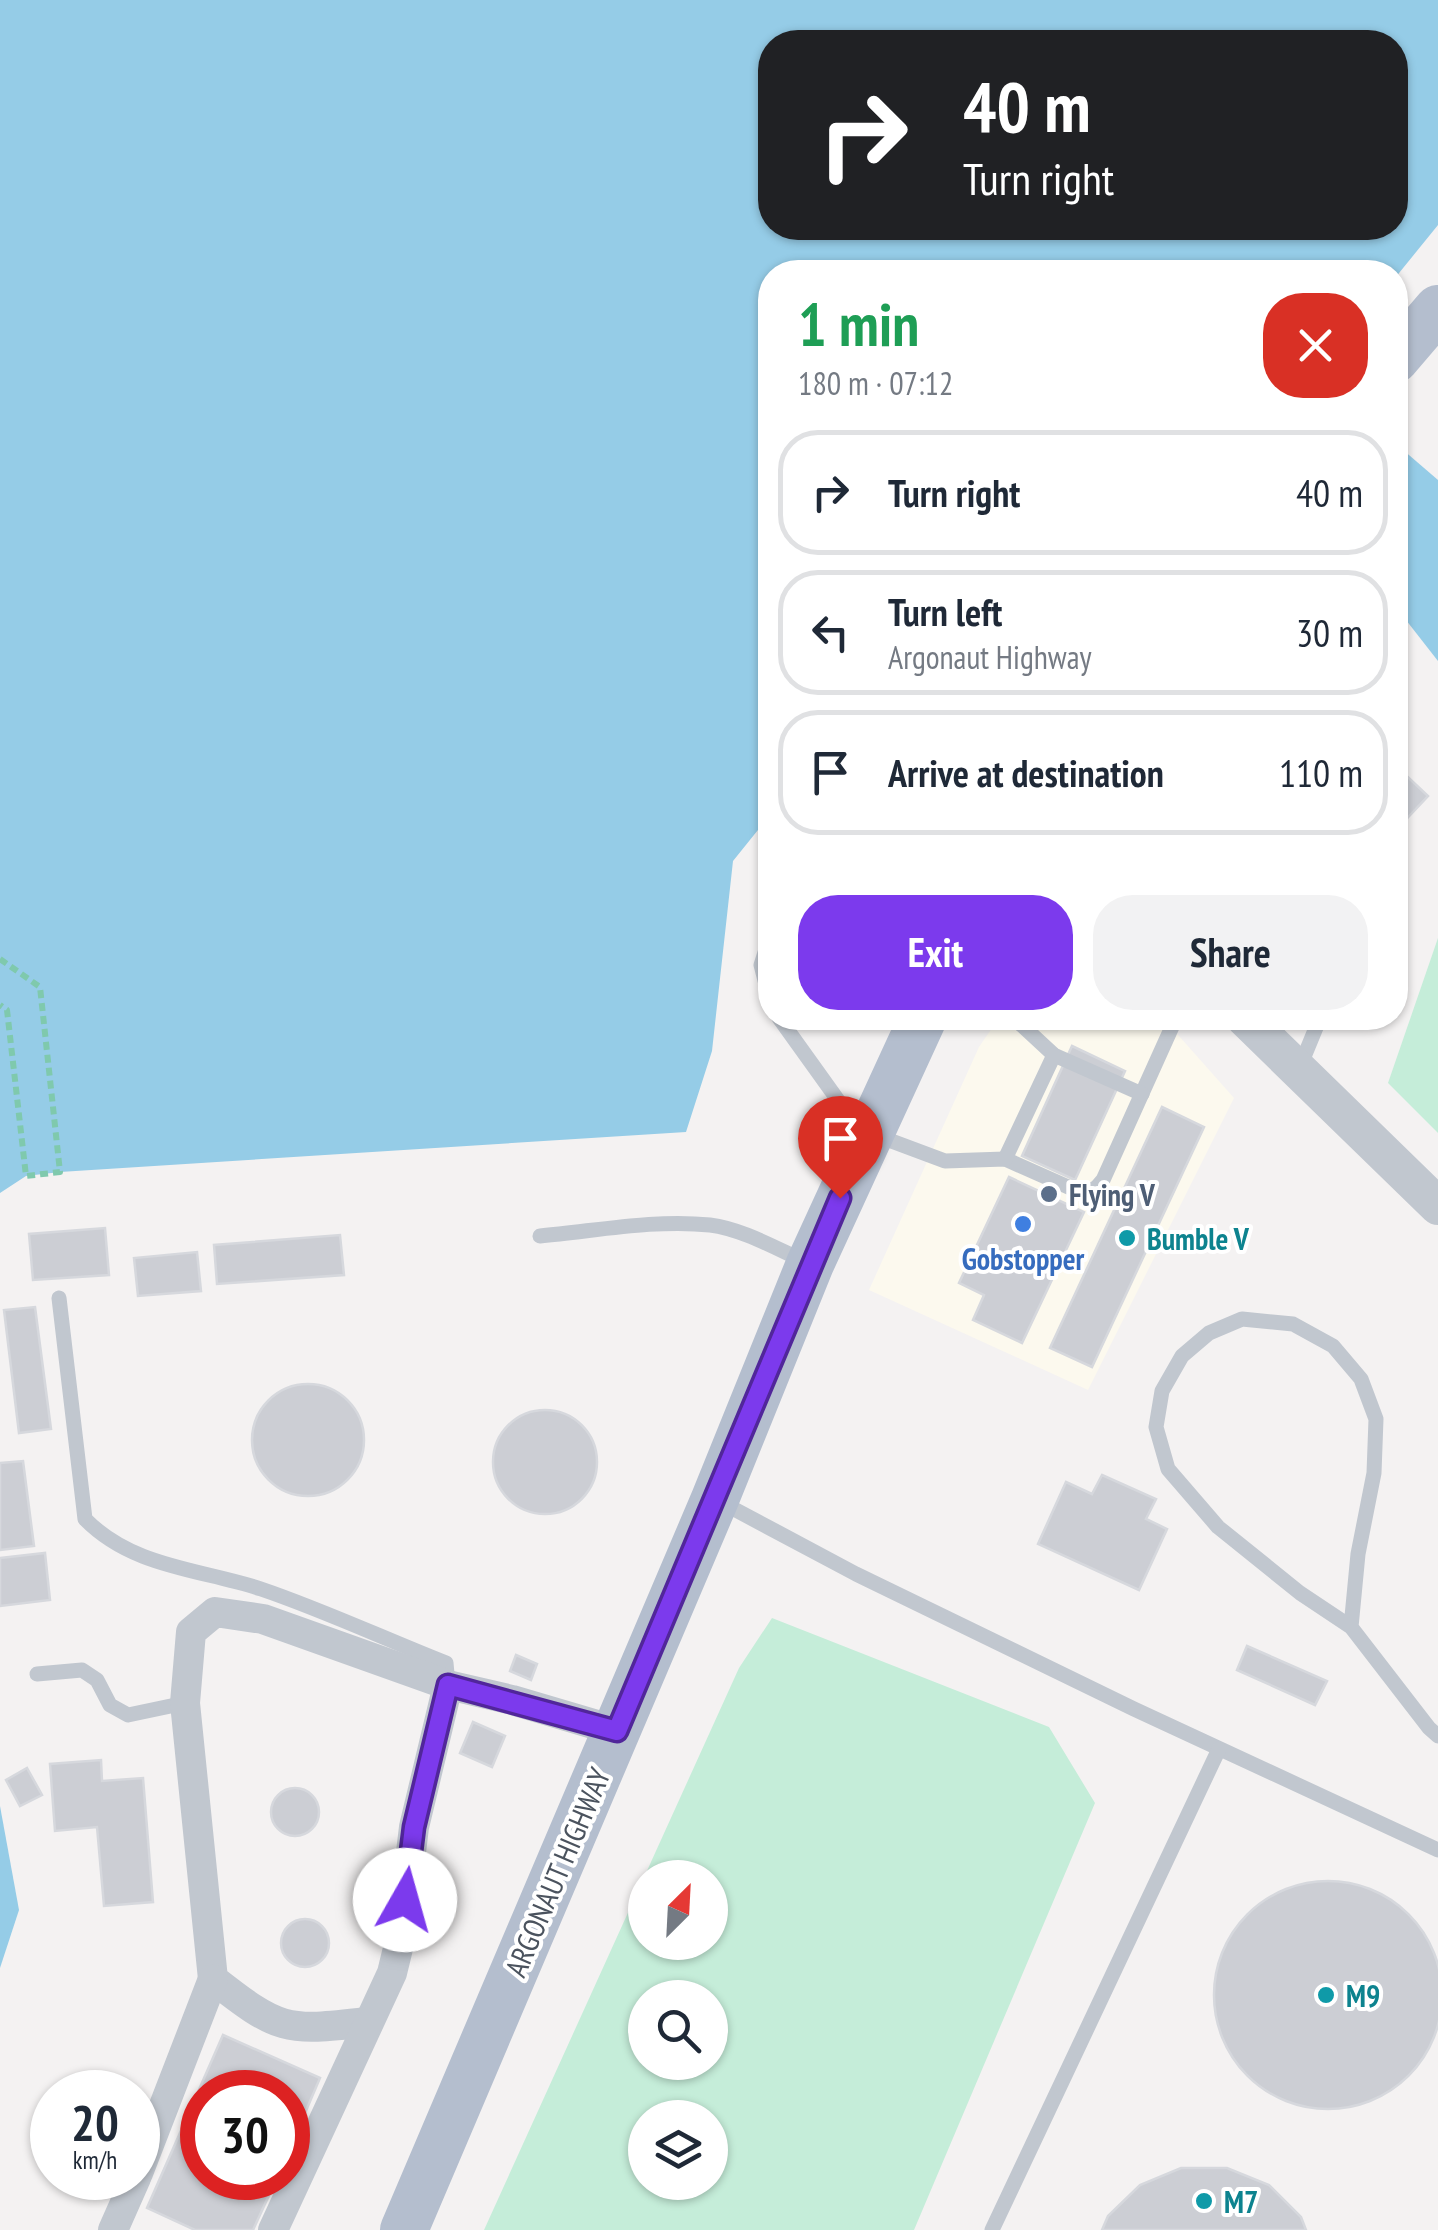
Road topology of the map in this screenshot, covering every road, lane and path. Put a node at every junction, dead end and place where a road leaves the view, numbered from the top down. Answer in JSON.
{"nodes":[{"id":1,"x":1438,"y":309,"type":"edge"},
{"id":2,"x":1408,"y":344,"type":"edge"},
{"id":3,"x":0,"y":959,"type":"edge"},
{"id":4,"x":0,"y":1005,"type":"edge"},
{"id":5,"x":788,"y":1030,"type":"edge"},
{"id":6,"x":917,"y":1030,"type":"edge"},
{"id":7,"x":1027,"y":1030,"type":"edge"},
{"id":8,"x":1171,"y":1030,"type":"edge"},
{"id":9,"x":1257,"y":1030,"type":"edge"},
{"id":10,"x":1315,"y":1030,"type":"edge"},
{"id":11,"x":1054,"y":1055,"type":"junction"},
{"id":12,"x":1298,"y":1070,"type":"junction"},
{"id":13,"x":1142,"y":1094,"type":"junction"},
{"id":14,"x":870,"y":1132,"type":"junction"},
{"id":15,"x":1005,"y":1159,"type":"junction"},
{"id":16,"x":1438,"y":1206,"type":"edge"},
{"id":17,"x":540,"y":1236,"type":"dead end"},
{"id":18,"x":810,"y":1264,"type":"junction"},
{"id":19,"x":59,"y":1298,"type":"dead end"},
{"id":20,"x":715,"y":1499,"type":"junction"},
{"id":21,"x":1352,"y":1627,"type":"junction"},
{"id":22,"x":37,"y":1674,"type":"dead end"},
{"id":23,"x":448,"y":1685,"type":"junction"},
{"id":24,"x":185,"y":1702,"type":"junction"},
{"id":25,"x":617,"y":1731,"type":"junction"},
{"id":26,"x":1438,"y":1736,"type":"edge"},
{"id":27,"x":1220,"y":1749,"type":"junction"},
{"id":28,"x":1438,"y":1850,"type":"edge"},
{"id":29,"x":213,"y":1979,"type":"junction"},
{"id":30,"x":367,"y":2022,"type":"junction"},
{"id":31,"x":160,"y":2116,"type":"edge"},
{"id":32,"x":126,"y":2200,"type":"edge"},
{"id":33,"x":113,"y":2230,"type":"edge"},
{"id":34,"x":273,"y":2230,"type":"edge"},
{"id":35,"x":404,"y":2230,"type":"edge"},
{"id":36,"x":992,"y":2230,"type":"edge"}],
"edges":[{"from":1,"to":2,"type":"main road"},
{"from":3,"to":4,"type":"path"},
{"from":5,"to":14,"type":"lane"},
{"from":6,"to":14,"type":"main road","name":"ARGONAUT HIGHWAY"},
{"from":7,"to":11,"type":"lane"},
{"from":8,"to":13,"type":"lane"},
{"from":9,"to":12,"type":"street"},
{"from":10,"to":12,"type":"lane"},
{"from":11,"to":13,"type":"lane"},
{"from":11,"to":15,"type":"lane"},
{"from":12,"to":16,"type":"street"},
{"from":13,"to":15,"type":"lane"},
{"from":14,"to":15,"type":"lane"},
{"from":14,"to":18,"type":"main road","name":"ARGONAUT HIGHWAY"},
{"from":17,"to":18,"type":"lane"},
{"from":18,"to":20,"type":"main road","name":"ARGONAUT HIGHWAY"},
{"from":19,"to":23,"type":"lane"},
{"from":20,"to":25,"type":"main road","name":"ARGONAUT HIGHWAY"},
{"from":20,"to":27,"type":"lane"},
{"from":21,"to":21,"type":"lane"},
{"from":21,"to":26,"type":"lane"},
{"from":22,"to":24,"type":"lane"},
{"from":23,"to":24,"type":"street"},
{"from":23,"to":25,"type":"street"},
{"from":23,"to":30,"type":"street"},
{"from":24,"to":29,"type":"street"},
{"from":25,"to":35,"type":"main road","name":"ARGONAUT HIGHWAY"},
{"from":27,"to":28,"type":"lane"},
{"from":27,"to":36,"type":"lane"},
{"from":29,"to":30,"type":"street"},
{"from":29,"to":31,"type":"street"},
{"from":30,"to":34,"type":"street"},
{"from":32,"to":33,"type":"street"}]}
